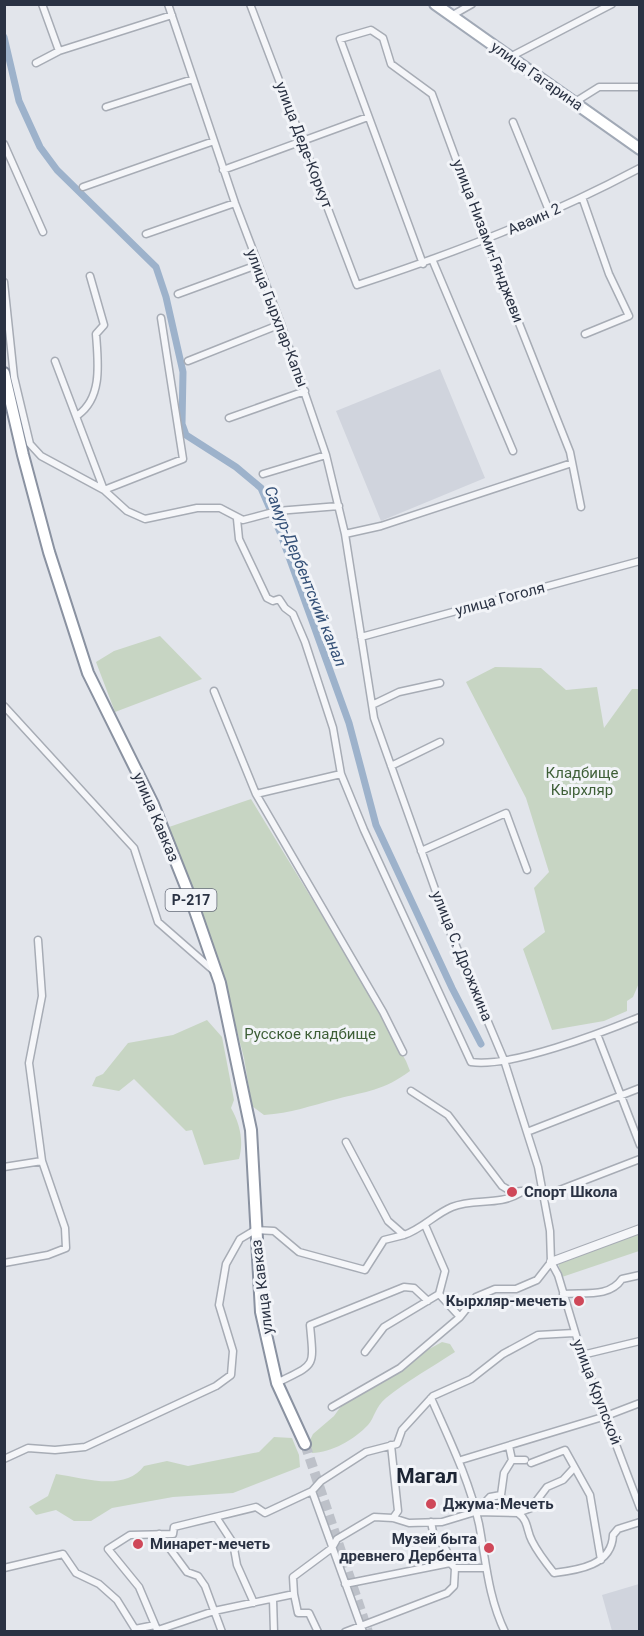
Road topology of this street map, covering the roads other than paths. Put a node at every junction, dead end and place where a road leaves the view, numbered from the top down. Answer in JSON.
{"nodes":[{"id":1,"x":42,"y":4,"type":"edge"},
{"id":2,"x":168,"y":4,"type":"edge"},
{"id":3,"x":250,"y":4,"type":"edge"},
{"id":4,"x":435,"y":4,"type":"edge"},
{"id":5,"x":472,"y":4,"type":"edge"},
{"id":6,"x":612,"y":4,"type":"edge"},
{"id":7,"x":172,"y":15,"type":"junction"},
{"id":8,"x":450,"y":16,"type":"junction"},
{"id":9,"x":59,"y":51,"type":"junction"},
{"id":10,"x":509,"y":57,"type":"junction"},
{"id":11,"x":36,"y":63,"type":"dead end"},
{"id":12,"x":193,"y":79,"type":"junction"},
{"id":13,"x":639,"y":87,"type":"edge"},
{"id":14,"x":575,"y":102,"type":"junction"},
{"id":15,"x":106,"y":107,"type":"dead end"},
{"id":16,"x":368,"y":117,"type":"junction"},
{"id":17,"x":513,"y":123,"type":"dead end"},
{"id":18,"x":214,"y":141,"type":"junction"},
{"id":19,"x":302,"y":141,"type":"junction"},
{"id":20,"x":4,"y":144,"type":"edge"},
{"id":21,"x":639,"y":149,"type":"edge"},
{"id":22,"x":639,"y":168,"type":"edge"},
{"id":23,"x":223,"y":170,"type":"junction"},
{"id":24,"x":83,"y":187,"type":"dead end"},
{"id":25,"x":582,"y":197,"type":"junction"},
{"id":26,"x":235,"y":203,"type":"junction"},
{"id":27,"x":550,"y":213,"type":"junction"},
{"id":28,"x":44,"y":231,"type":"dead end"},
{"id":29,"x":147,"y":234,"type":"dead end"},
{"id":30,"x":487,"y":241,"type":"junction"},
{"id":31,"x":432,"y":259,"type":"junction"},
{"id":32,"x":423,"y":264,"type":"junction"},
{"id":33,"x":257,"y":265,"type":"junction"},
{"id":34,"x":90,"y":276,"type":"dead end"},
{"id":35,"x":4,"y":282,"type":"edge"},
{"id":36,"x":357,"y":285,"type":"joint"},
{"id":37,"x":178,"y":294,"type":"dead end"},
{"id":38,"x":162,"y":318,"type":"dead end"},
{"id":39,"x":281,"y":324,"type":"junction"},
{"id":40,"x":585,"y":334,"type":"dead end"},
{"id":41,"x":55,"y":361,"type":"dead end"},
{"id":42,"x":188,"y":361,"type":"dead end"},
{"id":43,"x":4,"y":373,"type":"edge"},
{"id":44,"x":305,"y":391,"type":"junction"},
{"id":45,"x":78,"y":415,"type":"junction"},
{"id":46,"x":229,"y":418,"type":"dead end"},
{"id":47,"x":513,"y":451,"type":"dead end"},
{"id":48,"x":22,"y":454,"type":"junction"},
{"id":49,"x":326,"y":455,"type":"junction"},
{"id":50,"x":41,"y":456,"type":"junction"},
{"id":51,"x":572,"y":464,"type":"junction"},
{"id":52,"x":263,"y":474,"type":"dead end"},
{"id":53,"x":104,"y":490,"type":"junction"},
{"id":54,"x":339,"y":506,"type":"junction"},
{"id":55,"x":581,"y":507,"type":"dead end"},
{"id":56,"x":237,"y":519,"type":"junction"},
{"id":57,"x":345,"y":534,"type":"junction"},
{"id":58,"x":639,"y":561,"type":"edge"},
{"id":59,"x":361,"y":638,"type":"junction"},
{"id":60,"x":440,"y":683,"type":"dead end"},
{"id":61,"x":214,"y":691,"type":"dead end"},
{"id":62,"x":372,"y":705,"type":"junction"},
{"id":63,"x":4,"y":706,"type":"edge"},
{"id":64,"x":440,"y":742,"type":"dead end"},
{"id":65,"x":391,"y":766,"type":"junction"},
{"id":66,"x":341,"y":774,"type":"junction"},
{"id":67,"x":256,"y":794,"type":"junction"},
{"id":68,"x":421,"y":851,"type":"junction"},
{"id":69,"x":527,"y":870,"type":"dead end"},
{"id":70,"x":38,"y":940,"type":"dead end"},
{"id":71,"x":216,"y":973,"type":"junction"},
{"id":72,"x":639,"y":1017,"type":"edge"},
{"id":73,"x":597,"y":1034,"type":"junction"},
{"id":74,"x":403,"y":1052,"type":"dead end"},
{"id":75,"x":504,"y":1060,"type":"junction"},
{"id":76,"x":639,"y":1088,"type":"edge"},
{"id":77,"x":411,"y":1090,"type":"dead end"},
{"id":78,"x":620,"y":1095,"type":"junction"},
{"id":79,"x":527,"y":1132,"type":"junction"},
{"id":80,"x":346,"y":1142,"type":"dead end"},
{"id":81,"x":639,"y":1145,"type":"edge"},
{"id":82,"x":639,"y":1159,"type":"edge"},
{"id":83,"x":42,"y":1161,"type":"junction"},
{"id":84,"x":4,"y":1167,"type":"edge"},
{"id":85,"x":522,"y":1191,"type":"junction"},
{"id":86,"x":544,"y":1196,"type":"junction"},
{"id":87,"x":426,"y":1225,"type":"junction"},
{"id":88,"x":639,"y":1229,"type":"edge"},
{"id":89,"x":255,"y":1230,"type":"junction"},
{"id":90,"x":404,"y":1235,"type":"junction"},
{"id":91,"x":551,"y":1262,"type":"junction"},
{"id":92,"x":4,"y":1263,"type":"edge"},
{"id":93,"x":558,"y":1275,"type":"joint"},
{"id":94,"x":639,"y":1275,"type":"edge"},
{"id":95,"x":438,"y":1294,"type":"junction"},
{"id":96,"x":563,"y":1294,"type":"junction"},
{"id":97,"x":428,"y":1300,"type":"junction"},
{"id":98,"x":460,"y":1317,"type":"junction"},
{"id":99,"x":574,"y":1333,"type":"junction"},
{"id":100,"x":639,"y":1341,"type":"edge"},
{"id":101,"x":365,"y":1352,"type":"dead end"},
{"id":102,"x":582,"y":1355,"type":"junction"},
{"id":103,"x":277,"y":1383,"type":"junction"},
{"id":104,"x":431,"y":1398,"type":"junction"},
{"id":105,"x":639,"y":1403,"type":"edge"},
{"id":106,"x":332,"y":1407,"type":"dead end"},
{"id":107,"x":606,"y":1416,"type":"junction"},
{"id":108,"x":305,"y":1444,"type":"tunnel mouth"},
{"id":109,"x":391,"y":1446,"type":"junction"},
{"id":110,"x":508,"y":1446,"type":"junction"},
{"id":111,"x":4,"y":1459,"type":"edge"},
{"id":112,"x":461,"y":1460,"type":"junction"},
{"id":113,"x":512,"y":1460,"type":"junction"},
{"id":114,"x":574,"y":1468,"type":"junction"},
{"id":115,"x":312,"y":1491,"type":"junction"},
{"id":116,"x":639,"y":1508,"type":"edge"},
{"id":117,"x":476,"y":1512,"type":"junction"},
{"id":118,"x":518,"y":1513,"type":"junction"},
{"id":119,"x":216,"y":1517,"type":"junction"},
{"id":120,"x":393,"y":1518,"type":"junction"},
{"id":121,"x":431,"y":1522,"type":"junction"},
{"id":122,"x":639,"y":1522,"type":"edge"},
{"id":123,"x":159,"y":1534,"type":"junction"},
{"id":124,"x":332,"y":1548,"type":"junction"},
{"id":125,"x":602,"y":1561,"type":"junction"},
{"id":126,"x":453,"y":1566,"type":"junction"},
{"id":127,"x":4,"y":1568,"type":"edge"},
{"id":128,"x":484,"y":1568,"type":"junction"},
{"id":129,"x":345,"y":1584,"type":"junction"},
{"id":130,"x":294,"y":1594,"type":"junction"},
{"id":131,"x":273,"y":1599,"type":"junction"},
{"id":132,"x":254,"y":1603,"type":"junction"},
{"id":133,"x":214,"y":1611,"type":"junction"},
{"id":134,"x":157,"y":1629,"type":"edge"},
{"id":135,"x":362,"y":1629,"type":"edge"},
{"id":136,"x":505,"y":1630,"type":"edge"},
{"id":137,"x":222,"y":1632,"type":"edge"},
{"id":138,"x":274,"y":1632,"type":"edge"},
{"id":139,"x":318,"y":1632,"type":"edge"},
{"id":140,"x":345,"y":1632,"type":"edge"},
{"id":141,"x":497,"y":1632,"type":"edge"}],
"edges":[{"from":1,"to":9,"type":"street"},
{"from":2,"to":7,"type":"street","name":"улица Гырхлар-Капы"},
{"from":3,"to":19,"type":"street","name":"улица Деде-Коркут"},
{"from":4,"to":8,"type":"main road","name":"улица Гагарина"},
{"from":5,"to":8,"type":"street"},
{"from":6,"to":10,"type":"street"},
{"from":7,"to":9,"type":"street"},
{"from":7,"to":12,"type":"street","name":"улица Гырхлар-Капы"},
{"from":8,"to":10,"type":"main road","name":"улица Гагарина"},
{"from":9,"to":11,"type":"street"},
{"from":10,"to":14,"type":"main road","name":"улица Гагарина"},
{"from":12,"to":15,"type":"street"},
{"from":12,"to":18,"type":"street","name":"улица Гырхлар-Капы"},
{"from":13,"to":14,"type":"street"},
{"from":14,"to":21,"type":"main road","name":"улица Гагарина"},
{"from":16,"to":19,"type":"street"},
{"from":16,"to":30,"type":"street","name":"улица Низами-Гянджеви"},
{"from":16,"to":32,"type":"street"},
{"from":17,"to":27,"type":"street"},
{"from":18,"to":23,"type":"street","name":"улица Гырхлар-Капы"},
{"from":18,"to":24,"type":"street"},
{"from":19,"to":23,"type":"street"},
{"from":19,"to":36,"type":"street","name":"улица Деде-Коркут"},
{"from":20,"to":28,"type":"street"},
{"from":22,"to":25,"type":"street","name":"Аваин 2"},
{"from":23,"to":26,"type":"street","name":"улица Гырхлар-Капы"},
{"from":25,"to":27,"type":"street","name":"Аваин 2"},
{"from":25,"to":40,"type":"street"},
{"from":26,"to":29,"type":"street"},
{"from":26,"to":33,"type":"street","name":"улица Гырхлар-Капы"},
{"from":27,"to":30,"type":"street","name":"Аваин 2"},
{"from":30,"to":31,"type":"street","name":"Аваин 2"},
{"from":30,"to":51,"type":"street","name":"улица Низами-Гянджеви"},
{"from":31,"to":32,"type":"street","name":"Аваин 2"},
{"from":31,"to":47,"type":"street"},
{"from":32,"to":36,"type":"street","name":"Аваин 2"},
{"from":33,"to":37,"type":"street"},
{"from":33,"to":39,"type":"street","name":"улица Гырхлар-Капы"},
{"from":34,"to":45,"type":"street"},
{"from":35,"to":50,"type":"street"},
{"from":38,"to":53,"type":"street"},
{"from":39,"to":42,"type":"street"},
{"from":39,"to":44,"type":"street","name":"улица Гырхлар-Капы"},
{"from":41,"to":45,"type":"street"},
{"from":43,"to":48,"type":"main road","name":"улица Кавказ","number":"Р-217"},
{"from":44,"to":46,"type":"street"},
{"from":44,"to":49,"type":"street","name":"улица Гырхлар-Капы"},
{"from":45,"to":53,"type":"street"},
{"from":48,"to":50,"type":"street"},
{"from":48,"to":71,"type":"main road","name":"улица Кавказ","number":"Р-217"},
{"from":49,"to":52,"type":"street"},
{"from":49,"to":54,"type":"street","name":"улица Гырхлар-Капы"},
{"from":50,"to":53,"type":"street"},
{"from":51,"to":55,"type":"street","name":"улица Низами-Гянджеви"},
{"from":51,"to":57,"type":"street"},
{"from":53,"to":56,"type":"street"},
{"from":54,"to":56,"type":"street"},
{"from":54,"to":57,"type":"street","name":"улица Гырхлар-Капы"},
{"from":56,"to":66,"type":"street"},
{"from":57,"to":59,"type":"street","name":"улица Гырхлар-Капы"},
{"from":58,"to":59,"type":"street","name":"улица Гоголя"},
{"from":59,"to":62,"type":"street","name":"улица С. Дрожжина"},
{"from":60,"to":62,"type":"street"},
{"from":61,"to":67,"type":"street"},
{"from":62,"to":65,"type":"street","name":"улица С. Дрожжина"},
{"from":63,"to":71,"type":"street"},
{"from":64,"to":65,"type":"street"},
{"from":65,"to":68,"type":"street","name":"улица С. Дрожжина"},
{"from":66,"to":67,"type":"street"},
{"from":66,"to":75,"type":"street"},
{"from":67,"to":74,"type":"street"},
{"from":68,"to":69,"type":"street"},
{"from":68,"to":75,"type":"street","name":"улица С. Дрожжина"},
{"from":70,"to":83,"type":"street"},
{"from":71,"to":89,"type":"main road","name":"улица Кавказ","number":"Р-217"},
{"from":72,"to":73,"type":"street"},
{"from":73,"to":75,"type":"street"},
{"from":73,"to":78,"type":"street"},
{"from":75,"to":79,"type":"street","name":"улица С. Дрожжина"},
{"from":76,"to":78,"type":"street"},
{"from":77,"to":85,"type":"street"},
{"from":78,"to":79,"type":"street"},
{"from":78,"to":81,"type":"street"},
{"from":79,"to":86,"type":"street","name":"улица С. Дрожжина"},
{"from":80,"to":90,"type":"street"},
{"from":82,"to":86,"type":"street"},
{"from":83,"to":84,"type":"street"},
{"from":83,"to":92,"type":"street"},
{"from":85,"to":86,"type":"street"},
{"from":85,"to":87,"type":"street"},
{"from":86,"to":91,"type":"street","name":"улица С. Дрожжина"},
{"from":87,"to":90,"type":"street"},
{"from":87,"to":95,"type":"street"},
{"from":88,"to":91,"type":"street"},
{"from":89,"to":90,"type":"street"},
{"from":89,"to":103,"type":"main road","name":"улица Кавказ","number":"Р-217"},
{"from":89,"to":111,"type":"street"},
{"from":91,"to":93,"type":"street","name":"улица С. Дрожжина"},
{"from":91,"to":98,"type":"street"},
{"from":93,"to":96,"type":"street","name":"улица Крупской"},
{"from":94,"to":96,"type":"street"},
{"from":95,"to":97,"type":"street"},
{"from":95,"to":98,"type":"street"},
{"from":96,"to":99,"type":"street","name":"улица Крупской"},
{"from":97,"to":101,"type":"street"},
{"from":97,"to":103,"type":"street"},
{"from":98,"to":106,"type":"street"},
{"from":99,"to":102,"type":"street","name":"улица Крупской"},
{"from":99,"to":104,"type":"street"},
{"from":100,"to":102,"type":"street"},
{"from":102,"to":107,"type":"street","name":"улица Крупской"},
{"from":103,"to":108,"type":"main road","name":"улица Кавказ","number":"Р-217"},
{"from":104,"to":109,"type":"street"},
{"from":104,"to":112,"type":"street"},
{"from":105,"to":107,"type":"street"},
{"from":107,"to":110,"type":"street"},
{"from":107,"to":116,"type":"street","name":"улица Крупской"},
{"from":109,"to":115,"type":"street"},
{"from":109,"to":120,"type":"street"},
{"from":110,"to":112,"type":"street"},
{"from":110,"to":113,"type":"street"},
{"from":112,"to":117,"type":"street"},
{"from":113,"to":114,"type":"street"},
{"from":113,"to":117,"type":"street"},
{"from":114,"to":118,"type":"street"},
{"from":114,"to":125,"type":"street"},
{"from":115,"to":119,"type":"street"},
{"from":115,"to":124,"type":"street"},
{"from":117,"to":118,"type":"street"},
{"from":117,"to":121,"type":"street"},
{"from":117,"to":128,"type":"street"},
{"from":118,"to":125,"type":"street"},
{"from":119,"to":123,"type":"street"},
{"from":119,"to":132,"type":"street"},
{"from":120,"to":121,"type":"street"},
{"from":120,"to":124,"type":"street"},
{"from":121,"to":126,"type":"street"},
{"from":122,"to":125,"type":"street"},
{"from":123,"to":133,"type":"street"},
{"from":123,"to":134,"type":"street"},
{"from":124,"to":129,"type":"street"},
{"from":124,"to":130,"type":"street"},
{"from":126,"to":128,"type":"street"},
{"from":126,"to":129,"type":"street"},
{"from":126,"to":135,"type":"street"},
{"from":127,"to":134,"type":"street"},
{"from":128,"to":136,"type":"street"},
{"from":129,"to":135,"type":"street"},
{"from":130,"to":131,"type":"street"},
{"from":130,"to":139,"type":"street"},
{"from":131,"to":132,"type":"street"},
{"from":131,"to":138,"type":"street"},
{"from":132,"to":133,"type":"street"},
{"from":133,"to":134,"type":"street"},
{"from":133,"to":137,"type":"street"},
{"from":135,"to":140,"type":"street"},
{"from":136,"to":141,"type":"street"}]}
